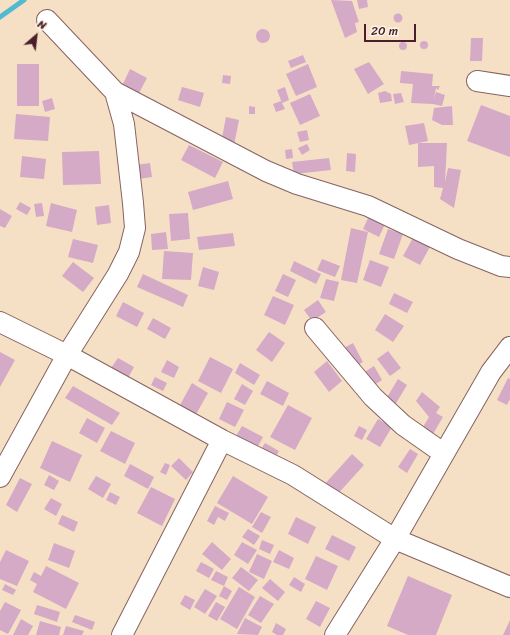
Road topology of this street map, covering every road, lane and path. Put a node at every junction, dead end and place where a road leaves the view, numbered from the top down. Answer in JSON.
{"nodes":[{"id":1,"x":47,"y":20,"type":"dead end"},
{"id":2,"x":477,"y":81,"type":"dead end"},
{"id":3,"x":510,"y":86,"type":"edge"},
{"id":4,"x":114,"y":92,"type":"junction"},
{"id":5,"x":510,"y":267,"type":"edge"},
{"id":6,"x":0,"y":322,"type":"edge"},
{"id":7,"x":315,"y":328,"type":"dead end"},
{"id":8,"x":510,"y":347,"type":"edge"},
{"id":9,"x":68,"y":355,"type":"junction"},
{"id":10,"x":222,"y":440,"type":"junction"},
{"id":11,"x":443,"y":453,"type":"junction"},
{"id":12,"x":0,"y":477,"type":"edge"},
{"id":13,"x":395,"y":540,"type":"junction"},
{"id":14,"x":510,"y":587,"type":"edge"},
{"id":15,"x":122,"y":635,"type":"edge"},
{"id":16,"x":335,"y":635,"type":"edge"}],
"edges":[{"from":1,"to":4,"type":"street"},
{"from":2,"to":3,"type":"street"},
{"from":4,"to":5,"type":"street"},
{"from":4,"to":9,"type":"street"},
{"from":6,"to":9,"type":"street"},
{"from":7,"to":11,"type":"street"},
{"from":8,"to":11,"type":"street"},
{"from":9,"to":10,"type":"street"},
{"from":9,"to":12,"type":"street"},
{"from":10,"to":13,"type":"street"},
{"from":10,"to":15,"type":"street"},
{"from":11,"to":13,"type":"street"},
{"from":13,"to":14,"type":"street"},
{"from":13,"to":16,"type":"street"}]}
